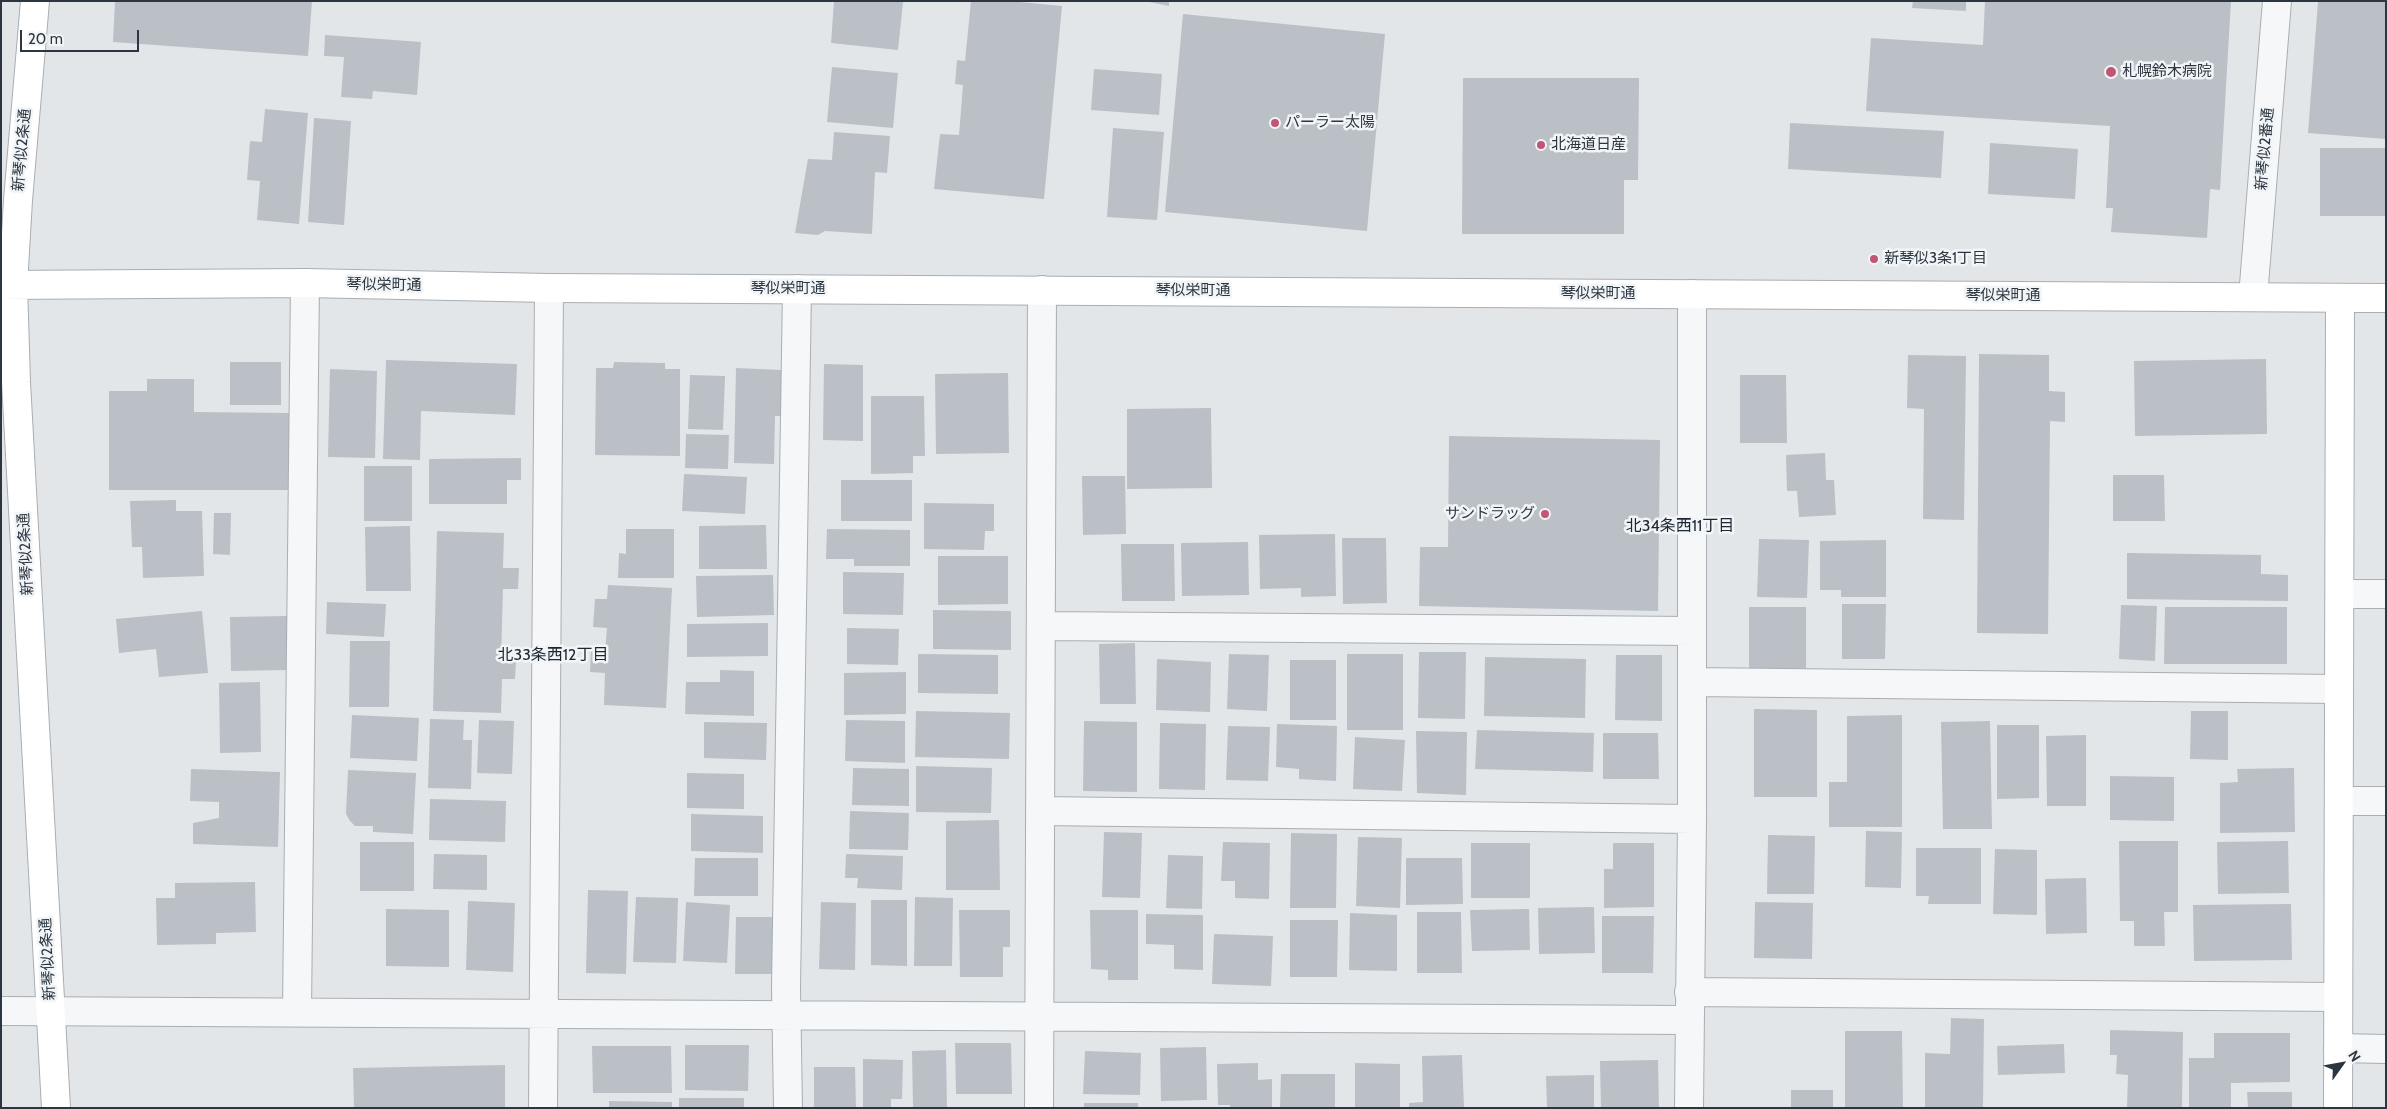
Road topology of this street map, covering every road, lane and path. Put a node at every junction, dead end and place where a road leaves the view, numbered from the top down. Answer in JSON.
{"nodes":[{"id":1,"x":35,"y":1,"type":"edge"},
{"id":2,"x":2277,"y":1,"type":"edge"},
{"id":3,"x":305,"y":283,"type":"junction"},
{"id":4,"x":7,"y":285,"type":"edge"},
{"id":5,"x":549,"y":288,"type":"junction"},
{"id":6,"x":797,"y":290,"type":"junction"},
{"id":7,"x":1042,"y":290,"type":"junction"},
{"id":8,"x":1692,"y":294,"type":"junction"},
{"id":9,"x":2253,"y":297,"type":"junction"},
{"id":10,"x":2340,"y":298,"type":"junction"},
{"id":11,"x":2386,"y":298,"type":"edge"},
{"id":12,"x":2340,"y":594,"type":"junction"},
{"id":13,"x":2386,"y":594,"type":"edge"},
{"id":14,"x":1041,"y":626,"type":"junction"},
{"id":15,"x":1692,"y":631,"type":"junction"},
{"id":16,"x":1692,"y":682,"type":"junction"},
{"id":17,"x":2339,"y":689,"type":"junction"},
{"id":18,"x":2339,"y":801,"type":"junction"},
{"id":19,"x":2386,"y":801,"type":"edge"},
{"id":20,"x":1040,"y":811,"type":"junction"},
{"id":21,"x":1692,"y":819,"type":"junction"},
{"id":22,"x":1688,"y":992,"type":"junction"},
{"id":23,"x":2338,"y":997,"type":"junction"},
{"id":24,"x":51,"y":1010,"type":"junction"},
{"id":25,"x":1,"y":1011,"type":"edge"},
{"id":26,"x":297,"y":1011,"type":"junction"},
{"id":27,"x":543,"y":1013,"type":"junction"},
{"id":28,"x":786,"y":1015,"type":"junction"},
{"id":29,"x":1039,"y":1017,"type":"junction"},
{"id":30,"x":1688,"y":1020,"type":"junction"},
{"id":31,"x":2338,"y":1048,"type":"junction"},
{"id":32,"x":2386,"y":1049,"type":"edge"},
{"id":33,"x":56,"y":1108,"type":"edge"},
{"id":34,"x":543,"y":1108,"type":"edge"},
{"id":35,"x":788,"y":1108,"type":"edge"},
{"id":36,"x":1039,"y":1108,"type":"edge"},
{"id":37,"x":1689,"y":1108,"type":"edge"},
{"id":38,"x":2338,"y":1108,"type":"edge"}],
"edges":[{"from":1,"to":4,"type":"main road","name":"新琴似2条通"},
{"from":2,"to":9,"type":"street","name":"新琴似2番通"},
{"from":3,"to":4,"type":"main road","name":"琴似栄町通"},
{"from":3,"to":5,"type":"main road","name":"琴似栄町通"},
{"from":3,"to":26,"type":"street"},
{"from":4,"to":24,"type":"main road","name":"新琴似2条通"},
{"from":5,"to":6,"type":"main road","name":"琴似栄町通"},
{"from":5,"to":27,"type":"street"},
{"from":6,"to":7,"type":"main road","name":"琴似栄町通"},
{"from":6,"to":28,"type":"street"},
{"from":7,"to":8,"type":"main road","name":"琴似栄町通"},
{"from":7,"to":14,"type":"street"},
{"from":8,"to":9,"type":"main road","name":"琴似栄町通"},
{"from":8,"to":15,"type":"street"},
{"from":9,"to":10,"type":"main road","name":"琴似栄町通"},
{"from":10,"to":11,"type":"main road","name":"琴似栄町通"},
{"from":10,"to":12,"type":"main road"},
{"from":12,"to":13,"type":"street"},
{"from":12,"to":17,"type":"main road"},
{"from":14,"to":15,"type":"street"},
{"from":14,"to":20,"type":"street"},
{"from":15,"to":16,"type":"street"},
{"from":16,"to":17,"type":"street"},
{"from":16,"to":21,"type":"street"},
{"from":17,"to":18,"type":"main road"},
{"from":18,"to":19,"type":"street"},
{"from":18,"to":23,"type":"main road"},
{"from":20,"to":21,"type":"street"},
{"from":20,"to":29,"type":"street"},
{"from":21,"to":22,"type":"street"},
{"from":22,"to":23,"type":"street"},
{"from":22,"to":30,"type":"street"},
{"from":23,"to":31,"type":"main road"},
{"from":24,"to":25,"type":"street"},
{"from":24,"to":26,"type":"street"},
{"from":24,"to":33,"type":"main road","name":"新琴似2条通"},
{"from":26,"to":27,"type":"street"},
{"from":27,"to":28,"type":"street"},
{"from":27,"to":34,"type":"street"},
{"from":28,"to":29,"type":"street"},
{"from":28,"to":35,"type":"street"},
{"from":29,"to":30,"type":"street"},
{"from":29,"to":36,"type":"street"},
{"from":30,"to":37,"type":"street"},
{"from":31,"to":32,"type":"street"},
{"from":31,"to":38,"type":"main road"}]}
